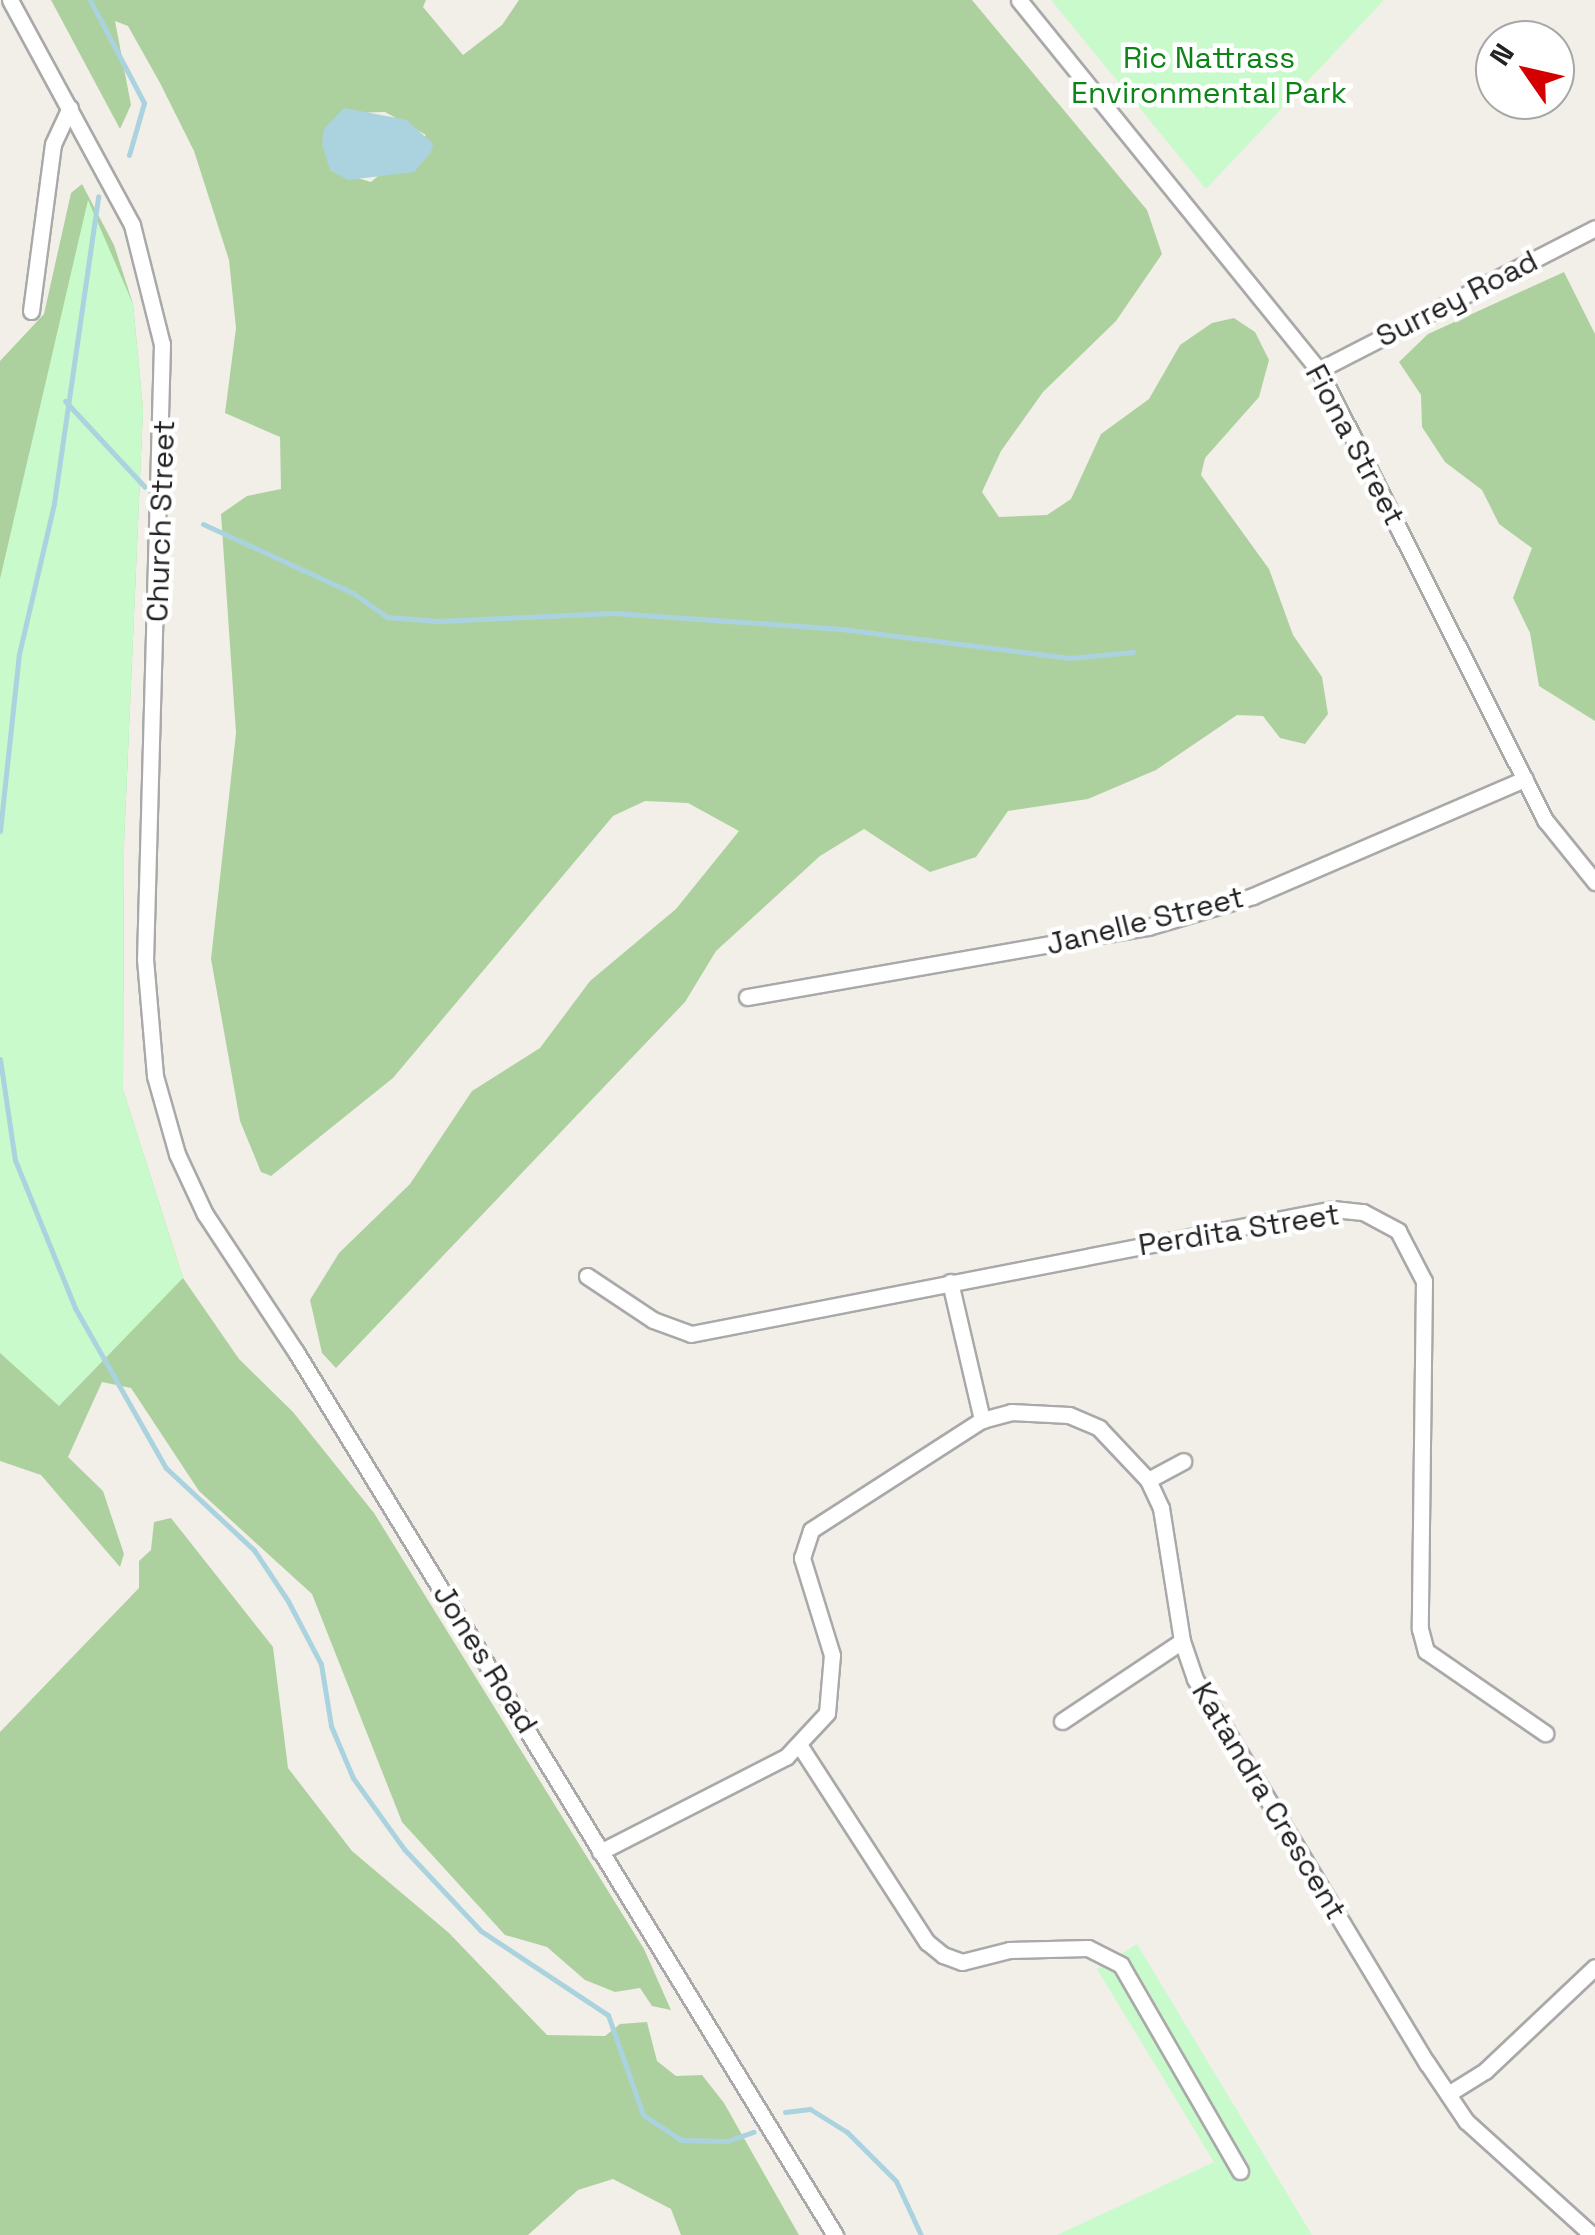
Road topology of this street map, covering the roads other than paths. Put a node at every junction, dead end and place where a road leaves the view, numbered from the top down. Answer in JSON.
{"nodes":[{"id":1,"x":10,"y":0,"type":"edge"},
{"id":2,"x":1020,"y":0,"type":"edge"},
{"id":3,"x":70,"y":108,"type":"junction"},
{"id":4,"x":1595,"y":228,"type":"edge"},
{"id":5,"x":31,"y":311,"type":"dead end"},
{"id":6,"x":1320,"y":370,"type":"junction"},
{"id":7,"x":1525,"y":779,"type":"junction"},
{"id":8,"x":1595,"y":882,"type":"edge"},
{"id":9,"x":747,"y":997,"type":"dead end"},
{"id":10,"x":154,"y":1076,"type":"joint"},
{"id":11,"x":587,"y":1276,"type":"dead end"},
{"id":12,"x":950,"y":1282,"type":"junction"},
{"id":13,"x":982,"y":1420,"type":"junction"},
{"id":14,"x":1182,"y":1461,"type":"dead end"},
{"id":15,"x":1148,"y":1480,"type":"junction"},
{"id":16,"x":1182,"y":1641,"type":"junction"},
{"id":17,"x":1062,"y":1721,"type":"dead end"},
{"id":18,"x":1545,"y":1732,"type":"dead end"},
{"id":19,"x":800,"y":1746,"type":"junction"},
{"id":20,"x":600,"y":1852,"type":"junction"},
{"id":21,"x":1595,"y":1967,"type":"edge"},
{"id":22,"x":1448,"y":2094,"type":"junction"},
{"id":23,"x":1240,"y":2170,"type":"dead end"},
{"id":24,"x":835,"y":2235,"type":"edge"},
{"id":25,"x":1592,"y":2235,"type":"edge"}],
"edges":[{"from":1,"to":3,"type":"street","name":"Church Street"},
{"from":2,"to":6,"type":"street","name":"Fiona Street"},
{"from":3,"to":5,"type":"street"},
{"from":3,"to":10,"type":"street","name":"Church Street"},
{"from":4,"to":6,"type":"street","name":"Surrey Road"},
{"from":6,"to":7,"type":"street","name":"Fiona Street"},
{"from":7,"to":8,"type":"street","name":"Fiona Street"},
{"from":7,"to":9,"type":"street","name":"Janelle Street"},
{"from":10,"to":20,"type":"street","name":"Jones Road"},
{"from":11,"to":12,"type":"street","name":"Perdita Street"},
{"from":12,"to":13,"type":"street"},
{"from":12,"to":18,"type":"street","name":"Perdita Street"},
{"from":13,"to":15,"type":"street","name":"Katandra Crescent"},
{"from":13,"to":19,"type":"street","name":"Katandra Crescent"},
{"from":14,"to":15,"type":"street"},
{"from":15,"to":16,"type":"street","name":"Katandra Crescent"},
{"from":16,"to":17,"type":"street"},
{"from":16,"to":22,"type":"street","name":"Katandra Crescent"},
{"from":19,"to":20,"type":"street","name":"Katandra Crescent"},
{"from":19,"to":23,"type":"street"},
{"from":20,"to":24,"type":"street","name":"Jones Road"},
{"from":21,"to":22,"type":"street"},
{"from":22,"to":25,"type":"street","name":"Katandra Crescent"}]}
